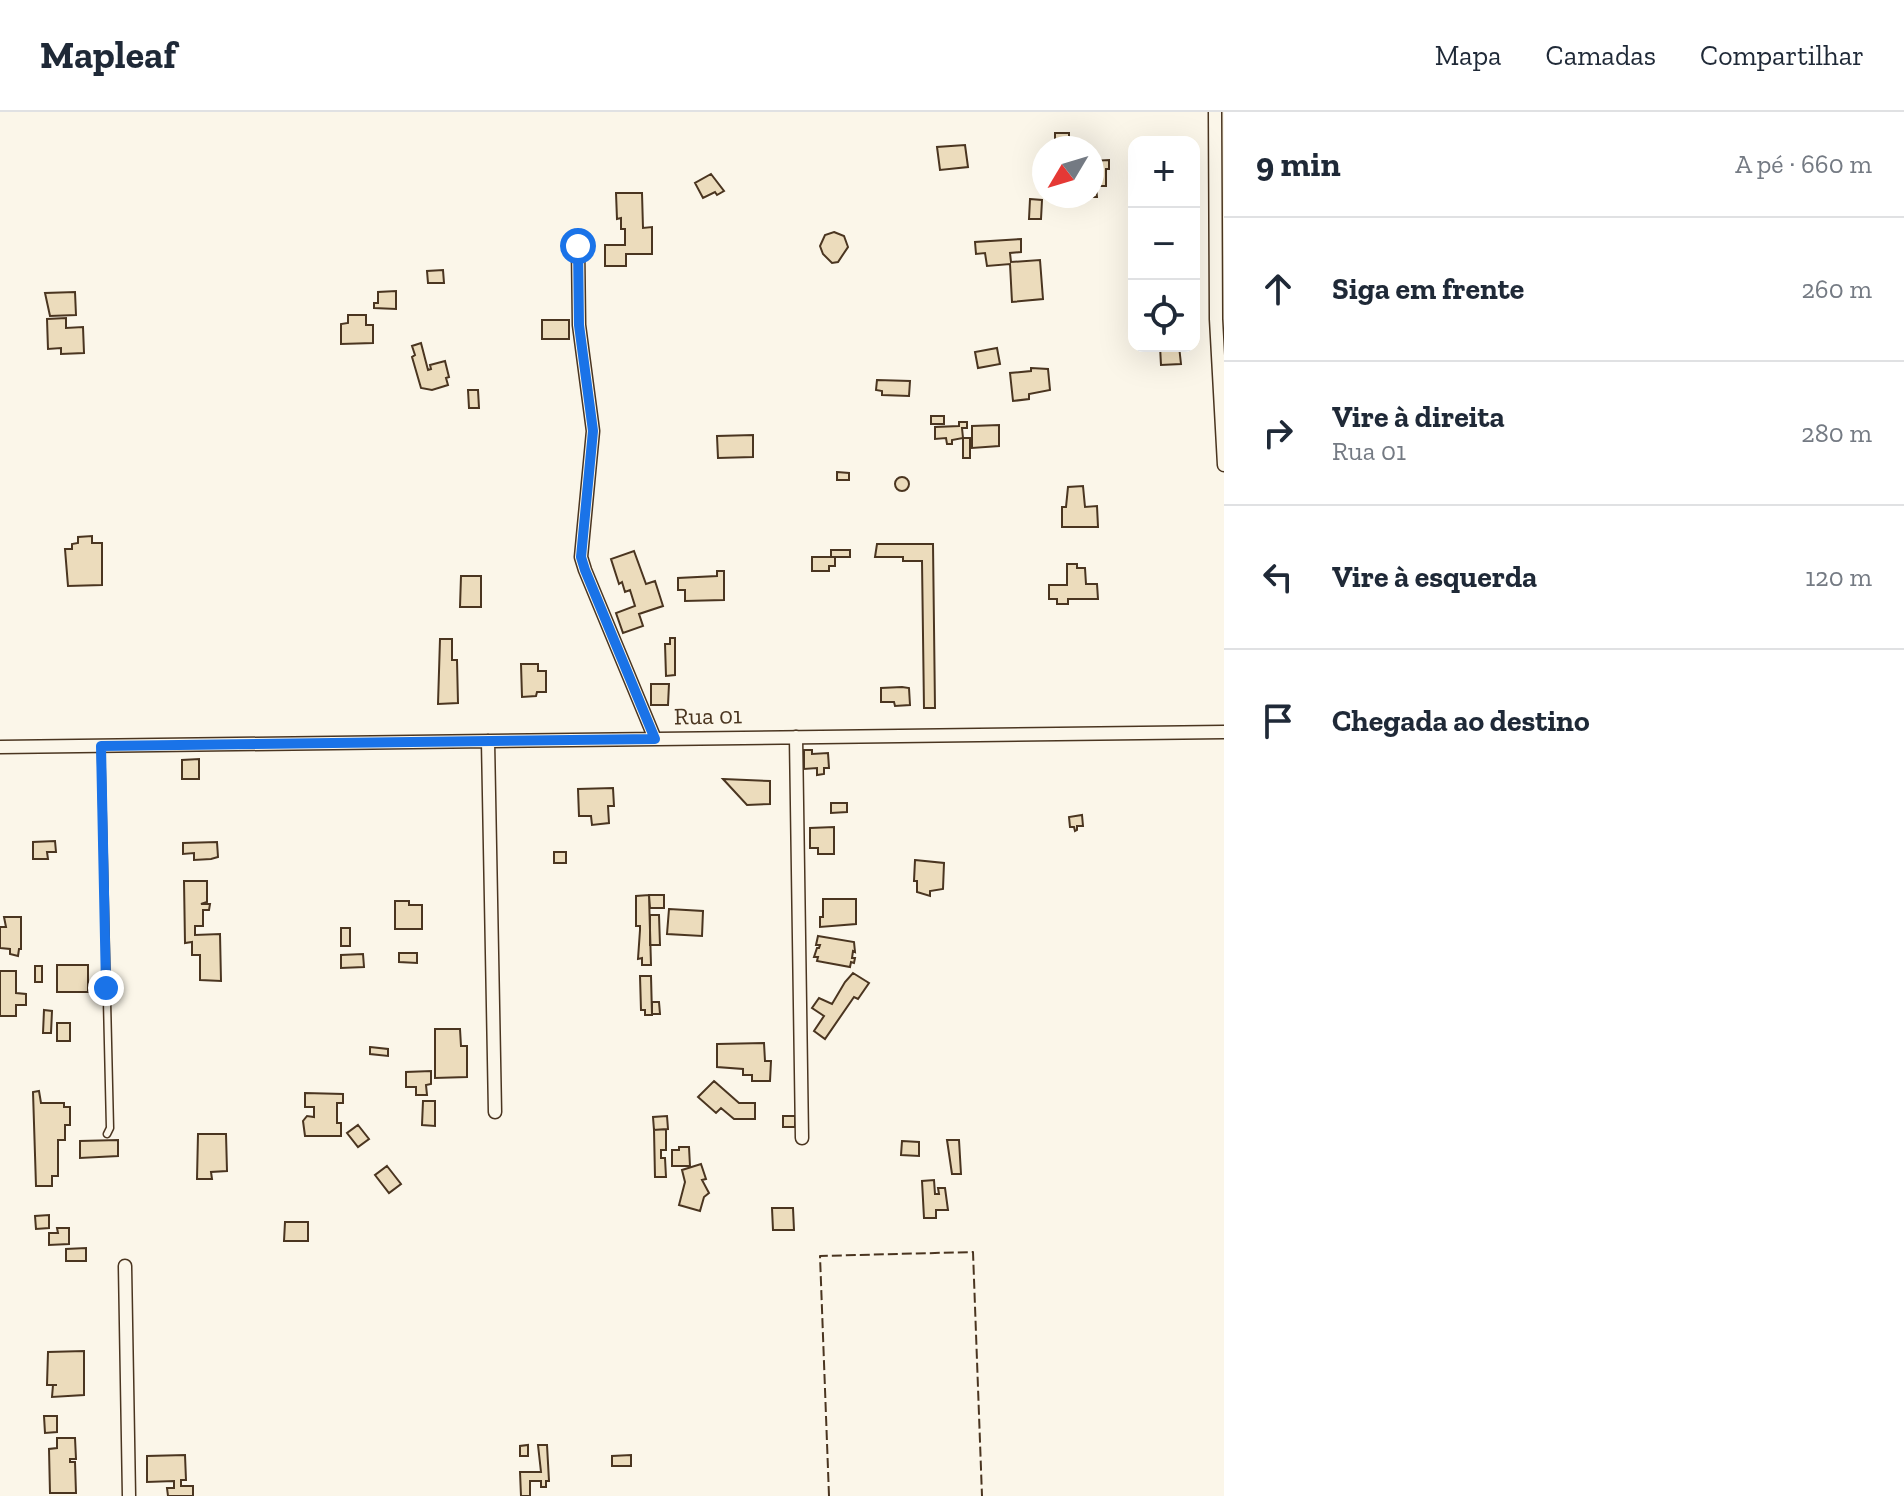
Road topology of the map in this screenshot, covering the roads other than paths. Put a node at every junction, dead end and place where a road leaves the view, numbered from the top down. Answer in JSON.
{"nodes":[{"id":1,"x":1215,"y":112,"type":"edge"},
{"id":2,"x":578,"y":246,"type":"dead end"},
{"id":3,"x":1224,"y":465,"type":"edge"},
{"id":4,"x":1224,"y":732,"type":"edge"},
{"id":5,"x":796,"y":737,"type":"junction"},
{"id":6,"x":655,"y":739,"type":"junction"},
{"id":7,"x":488,"y":741,"type":"junction"},
{"id":8,"x":101,"y":746,"type":"junction"},
{"id":9,"x":0,"y":747,"type":"edge"},
{"id":10,"x":495,"y":1112,"type":"dead end"},
{"id":11,"x":107,"y":1134,"type":"dead end"},
{"id":12,"x":802,"y":1138,"type":"dead end"},
{"id":13,"x":125,"y":1266,"type":"dead end"},
{"id":14,"x":129,"y":1496,"type":"edge"}],
"edges":[{"from":1,"to":3,"type":"street"},
{"from":2,"to":6,"type":"street"},
{"from":4,"to":5,"type":"street","name":"Rua 01"},
{"from":5,"to":6,"type":"street","name":"Rua 01"},
{"from":5,"to":12,"type":"street"},
{"from":6,"to":7,"type":"street","name":"Rua 01"},
{"from":7,"to":8,"type":"street","name":"Rua 01"},
{"from":7,"to":10,"type":"street"},
{"from":8,"to":9,"type":"street","name":"Rua 01"},
{"from":8,"to":11,"type":"lane"},
{"from":13,"to":14,"type":"street"}]}
